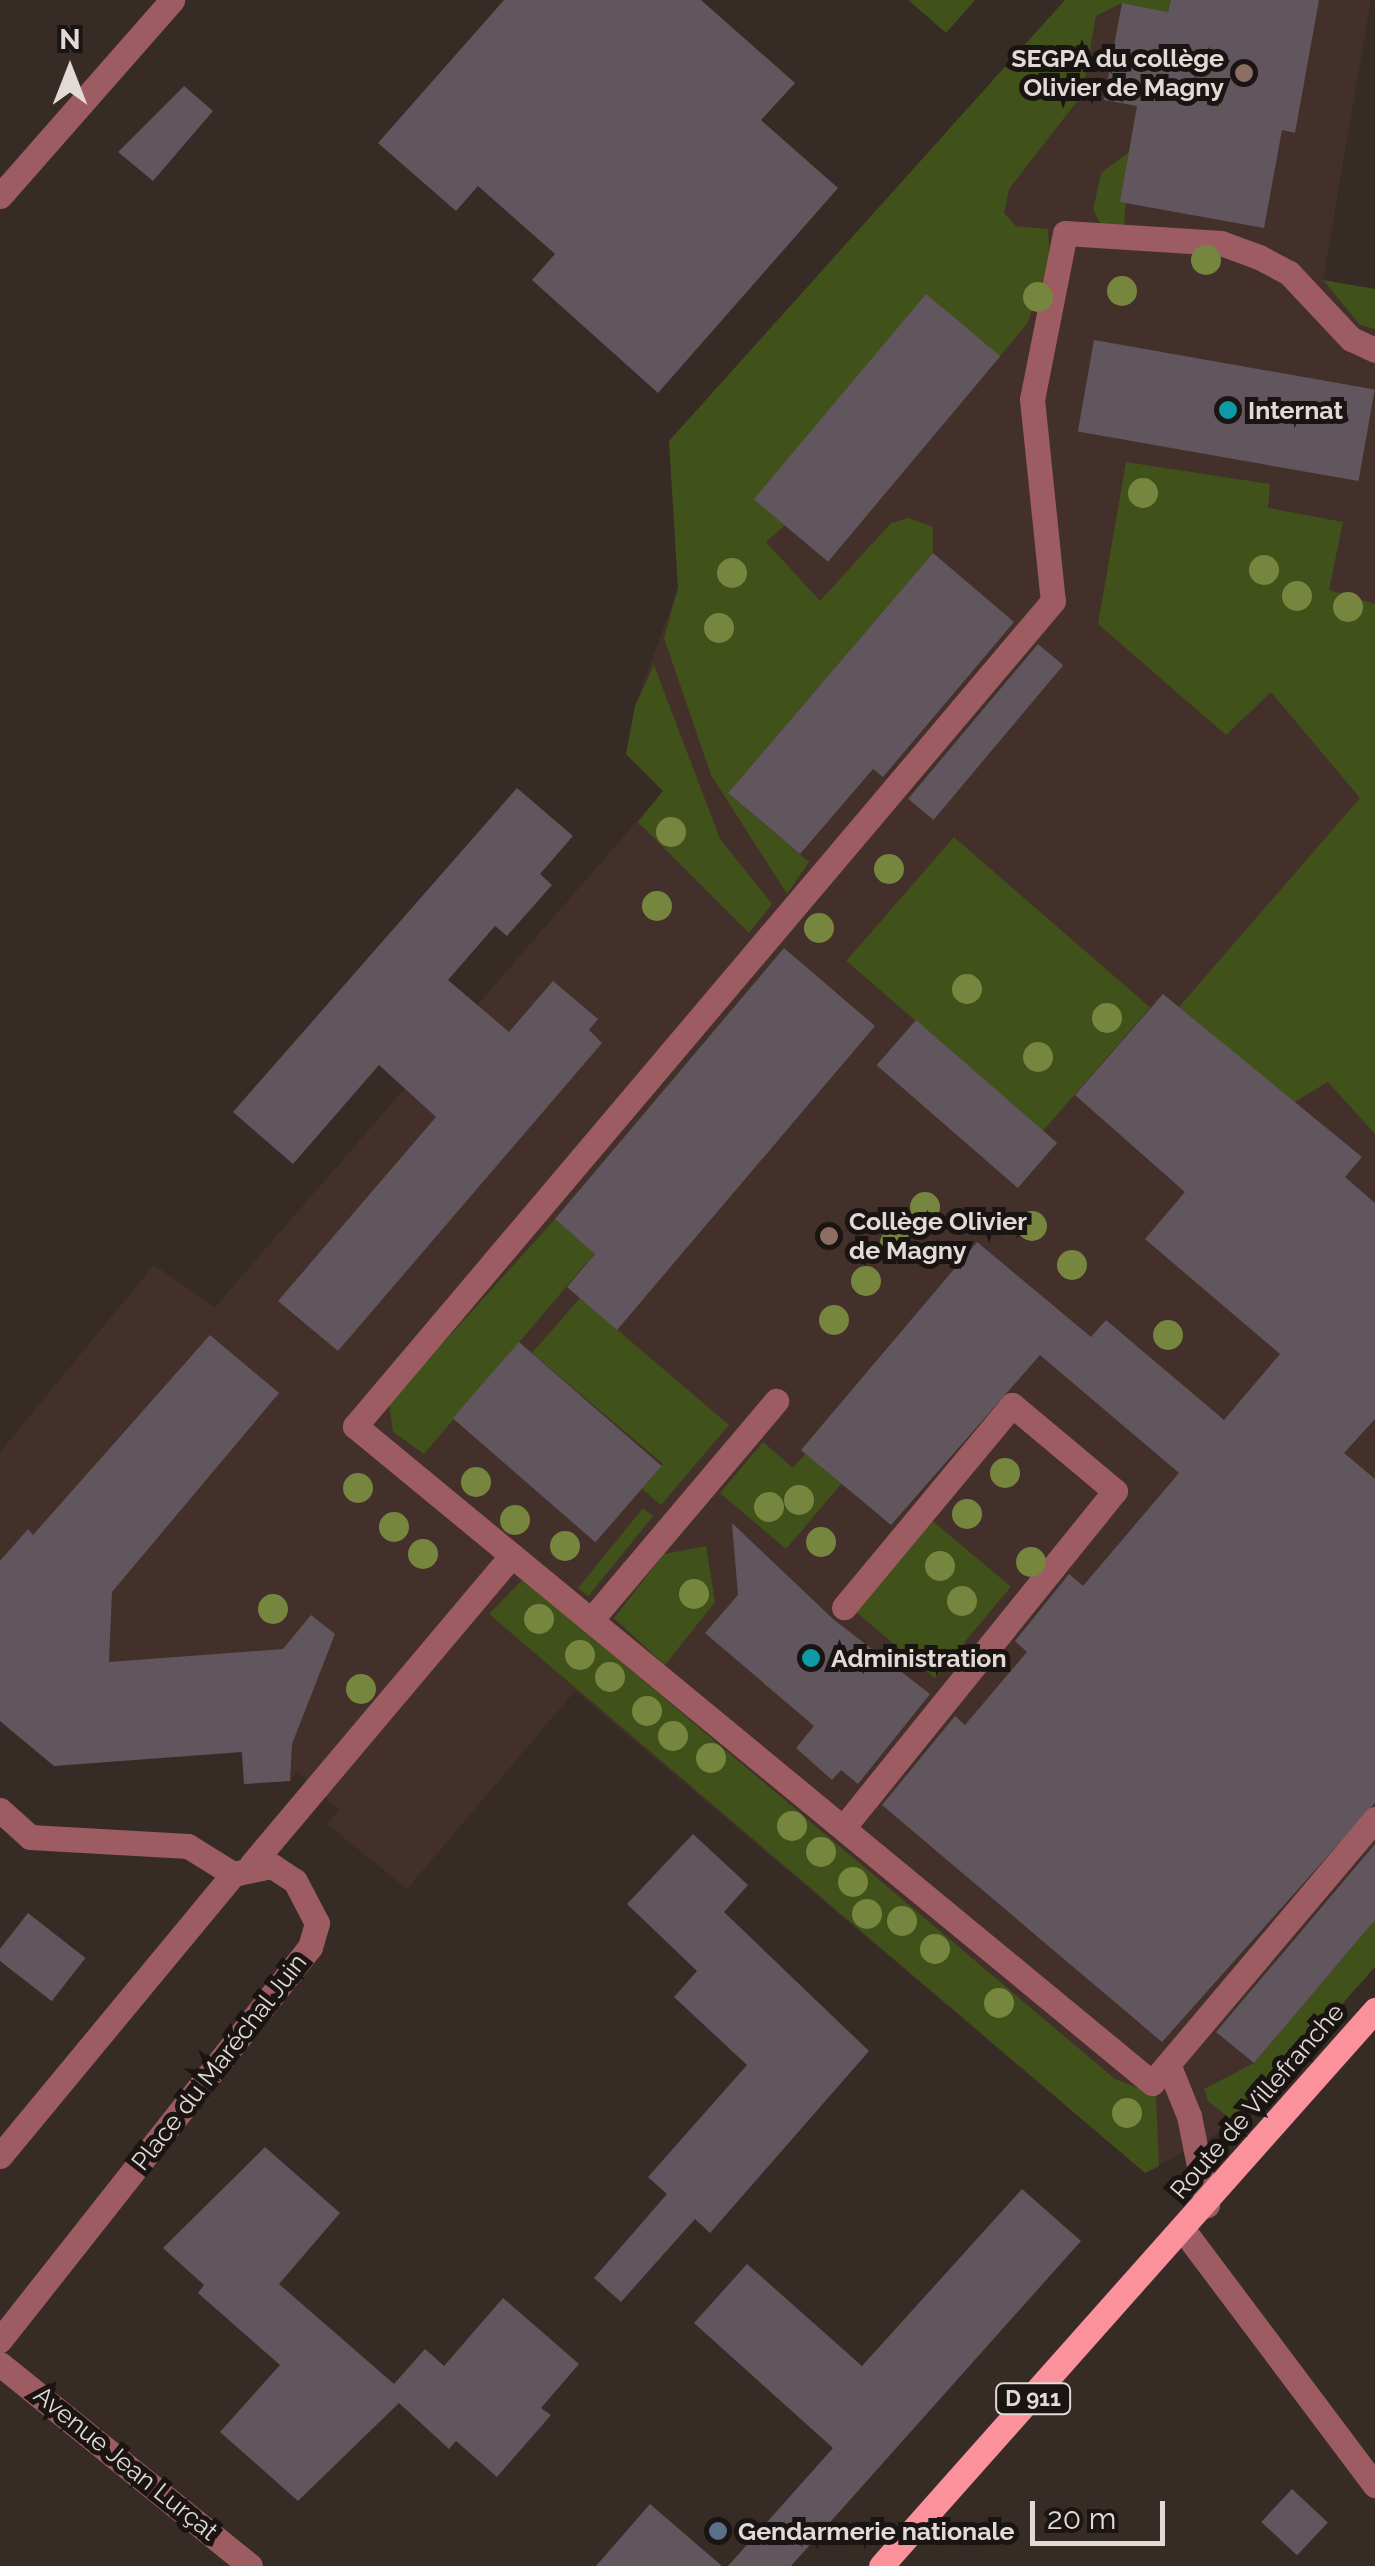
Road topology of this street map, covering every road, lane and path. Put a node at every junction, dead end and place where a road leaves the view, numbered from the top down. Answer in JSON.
{"nodes":[{"id":1,"x":172,"y":0,"type":"edge"},
{"id":2,"x":0,"y":196,"type":"edge"},
{"id":3,"x":1375,"y":350,"type":"edge"},
{"id":4,"x":776,"y":1401,"type":"dead end"},
{"id":5,"x":512,"y":1555,"type":"junction"},
{"id":6,"x":844,"y":1607,"type":"dead end"},
{"id":7,"x":591,"y":1620,"type":"junction"},
{"id":8,"x":0,"y":1810,"type":"edge"},
{"id":9,"x":1375,"y":1819,"type":"edge"},
{"id":10,"x":843,"y":1828,"type":"junction"},
{"id":11,"x":242,"y":1869,"type":"junction"},
{"id":12,"x":1375,"y":2010,"type":"edge"},
{"id":13,"x":1168,"y":2064,"type":"junction"},
{"id":14,"x":0,"y":2156,"type":"edge"},
{"id":15,"x":1207,"y":2205,"type":"junction"},
{"id":16,"x":1184,"y":2231,"type":"junction"},
{"id":17,"x":0,"y":2340,"type":"edge"},
{"id":18,"x":0,"y":2364,"type":"edge"},
{"id":19,"x":1375,"y":2485,"type":"edge"},
{"id":20,"x":250,"y":2566,"type":"edge"},
{"id":21,"x":881,"y":2566,"type":"edge"}],
"edges":[{"from":1,"to":2,"type":"street"},
{"from":3,"to":5,"type":"street"},
{"from":4,"to":7,"type":"street"},
{"from":5,"to":7,"type":"street"},
{"from":5,"to":11,"type":"street"},
{"from":6,"to":10,"type":"street"},
{"from":7,"to":10,"type":"street"},
{"from":8,"to":11,"type":"street"},
{"from":9,"to":13,"type":"street"},
{"from":10,"to":13,"type":"street"},
{"from":11,"to":14,"type":"street"},
{"from":11,"to":17,"type":"street","name":"Place du Maréchal Juin"},
{"from":12,"to":15,"type":"main road","name":"Route de Villefranche","number":"D 911"},
{"from":13,"to":15,"type":"street"},
{"from":15,"to":16,"type":"main road","name":"Route de Villefranche","number":"D 911"},
{"from":16,"to":19,"type":"street"},
{"from":16,"to":21,"type":"main road","number":"D 911"},
{"from":18,"to":20,"type":"street","name":"Avenue Jean Lurçat"}]}
